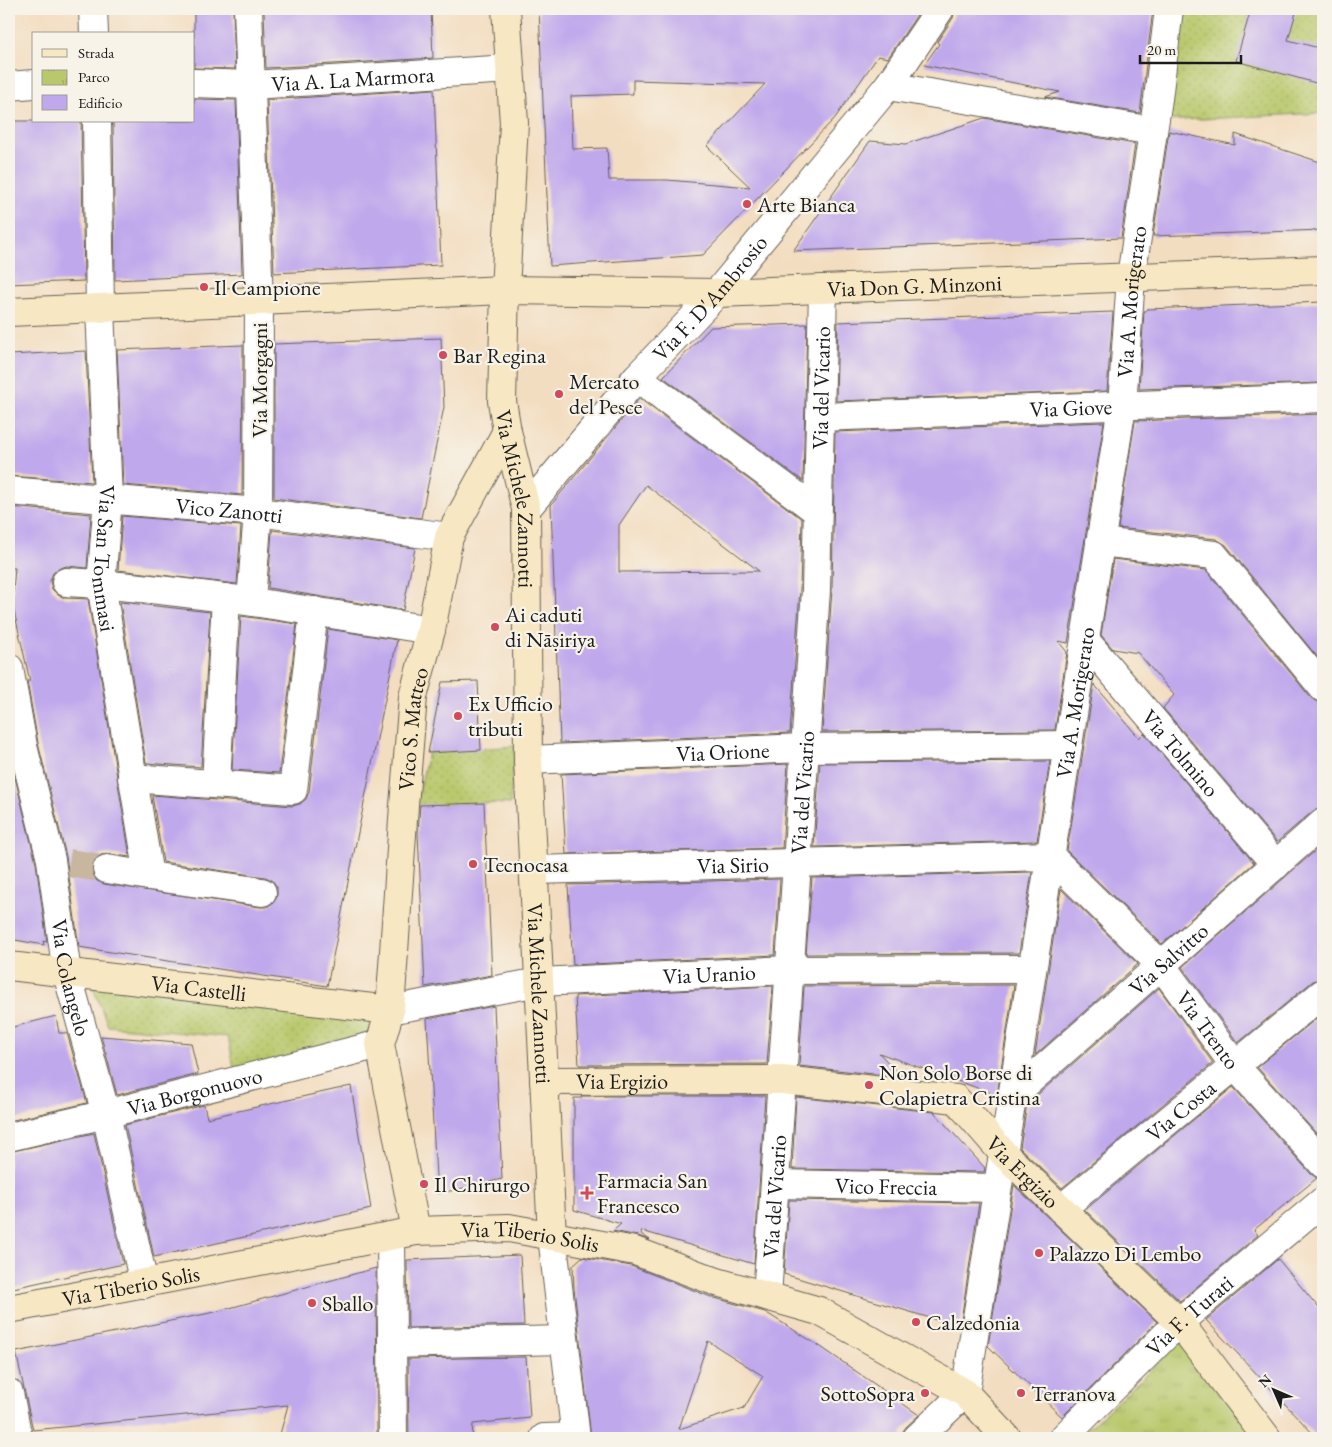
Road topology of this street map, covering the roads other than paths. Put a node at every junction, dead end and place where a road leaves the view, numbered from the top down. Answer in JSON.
{"nodes":[{"id":1,"x":93,"y":9,"type":"edge"},
{"id":2,"x":248,"y":9,"type":"edge"},
{"id":3,"x":506,"y":9,"type":"edge"},
{"id":4,"x":940,"y":9,"type":"edge"},
{"id":5,"x":1169,"y":9,"type":"edge"},
{"id":6,"x":94,"y":32,"type":"edge"},
{"id":7,"x":510,"y":70,"type":"junction"},
{"id":8,"x":195,"y":83,"type":"edge"},
{"id":9,"x":32,"y":84,"type":"edge"},
{"id":10,"x":250,"y":85,"type":"junction"},
{"id":11,"x":9,"y":86,"type":"edge"},
{"id":12,"x":888,"y":86,"type":"junction"},
{"id":13,"x":97,"y":122,"type":"edge"},
{"id":14,"x":1153,"y":132,"type":"junction"},
{"id":15,"x":1323,"y":270,"type":"edge"},
{"id":16,"x":1130,"y":277,"type":"junction"},
{"id":17,"x":823,"y":289,"type":"junction"},
{"id":18,"x":505,"y":290,"type":"junction"},
{"id":19,"x":717,"y":293,"type":"junction"},
{"id":20,"x":259,"y":302,"type":"junction"},
{"id":21,"x":100,"y":308,"type":"junction"},
{"id":22,"x":9,"y":312,"type":"edge"},
{"id":23,"x":637,"y":378,"type":"junction"},
{"id":24,"x":1323,"y":398,"type":"edge"},
{"id":25,"x":1122,"y":406,"type":"junction"},
{"id":26,"x":820,"y":417,"type":"junction"},
{"id":27,"x":507,"y":431,"type":"junction"},
{"id":28,"x":9,"y":491,"type":"edge"},
{"id":29,"x":108,"y":499,"type":"junction"},
{"id":30,"x":526,"y":508,"type":"junction"},
{"id":31,"x":817,"y":511,"type":"junction"},
{"id":32,"x":258,"y":512,"type":"junction"},
{"id":33,"x":449,"y":537,"type":"junction"},
{"id":34,"x":1100,"y":542,"type":"junction"},
{"id":35,"x":66,"y":582,"type":"dead end"},
{"id":36,"x":101,"y":584,"type":"junction"},
{"id":37,"x":238,"y":599,"type":"junction"},
{"id":38,"x":314,"y":611,"type":"junction"},
{"id":39,"x":431,"y":630,"type":"junction"},
{"id":40,"x":1085,"y":640,"type":"junction"},
{"id":41,"x":9,"y":668,"type":"edge"},
{"id":42,"x":1323,"y":688,"type":"edge"},
{"id":43,"x":1068,"y":745,"type":"junction"},
{"id":44,"x":16,"y":748,"type":"edge"},
{"id":45,"x":804,"y":748,"type":"junction"},
{"id":46,"x":528,"y":760,"type":"junction"},
{"id":47,"x":132,"y":778,"type":"junction"},
{"id":48,"x":216,"y":784,"type":"junction"},
{"id":49,"x":1323,"y":823,"type":"edge"},
{"id":50,"x":1050,"y":856,"type":"junction"},
{"id":51,"x":797,"y":863,"type":"junction"},
{"id":52,"x":1276,"y":865,"type":"junction"},
{"id":53,"x":107,"y":869,"type":"tunnel mouth"},
{"id":54,"x":534,"y":870,"type":"junction"},
{"id":55,"x":149,"y":876,"type":"junction"},
{"id":56,"x":262,"y":892,"type":"dead end"},
{"id":57,"x":1161,"y":965,"type":"junction"},
{"id":58,"x":9,"y":966,"type":"edge"},
{"id":59,"x":1032,"y":969,"type":"junction"},
{"id":60,"x":789,"y":970,"type":"junction"},
{"id":61,"x":67,"y":973,"type":"junction"},
{"id":62,"x":540,"y":982,"type":"junction"},
{"id":63,"x":1323,"y":993,"type":"edge"},
{"id":64,"x":390,"y":1010,"type":"junction"},
{"id":65,"x":380,"y":1044,"type":"junction"},
{"id":66,"x":1235,"y":1066,"type":"junction"},
{"id":67,"x":782,"y":1080,"type":"junction"},
{"id":68,"x":544,"y":1081,"type":"junction"},
{"id":69,"x":1012,"y":1096,"type":"junction"},
{"id":70,"x":106,"y":1114,"type":"junction"},
{"id":71,"x":9,"y":1137,"type":"edge"},
{"id":72,"x":1003,"y":1154,"type":"junction"},
{"id":73,"x":1323,"y":1164,"type":"edge"},
{"id":74,"x":775,"y":1184,"type":"junction"},
{"id":75,"x":997,"y":1188,"type":"junction"},
{"id":76,"x":1323,"y":1201,"type":"edge"},
{"id":77,"x":1061,"y":1209,"type":"junction"},
{"id":78,"x":403,"y":1234,"type":"junction"},
{"id":79,"x":552,"y":1236,"type":"junction"},
{"id":80,"x":144,"y":1284,"type":"junction"},
{"id":81,"x":766,"y":1296,"type":"junction"},
{"id":82,"x":9,"y":1309,"type":"edge"},
{"id":83,"x":1179,"y":1322,"type":"junction"},
{"id":84,"x":564,"y":1340,"type":"junction"},
{"id":85,"x":392,"y":1344,"type":"junction"},
{"id":86,"x":9,"y":1393,"type":"edge"},
{"id":87,"x":965,"y":1393,"type":"junction"},
{"id":88,"x":18,"y":1438,"type":"edge"},
{"id":89,"x":393,"y":1438,"type":"edge"},
{"id":90,"x":544,"y":1438,"type":"edge"},
{"id":91,"x":576,"y":1438,"type":"edge"},
{"id":92,"x":917,"y":1438,"type":"edge"},
{"id":93,"x":1007,"y":1438,"type":"edge"},
{"id":94,"x":1063,"y":1438,"type":"edge"},
{"id":95,"x":1267,"y":1438,"type":"edge"}],
"edges":[{"from":1,"to":6,"type":"street"},
{"from":2,"to":10,"type":"street","name":"Via Morgagni"},
{"from":3,"to":7,"type":"street","name":"Via Michele Zannotti"},
{"from":4,"to":12,"type":"street","name":"Via F. D'Ambrosio"},
{"from":5,"to":14,"type":"street","name":"Via A. Morigerato"},
{"from":7,"to":10,"type":"street","name":"Via A. La Marmora"},
{"from":7,"to":18,"type":"street","name":"Via Michele Zannotti"},
{"from":8,"to":10,"type":"street","name":"Via A. La Marmora"},
{"from":9,"to":11,"type":"street"},
{"from":10,"to":20,"type":"street","name":"Via Morgagni"},
{"from":12,"to":14,"type":"street"},
{"from":12,"to":19,"type":"street","name":"Via F. D'Ambrosio"},
{"from":13,"to":21,"type":"street","name":"Via San Tommasi"},
{"from":14,"to":16,"type":"street","name":"Via A. Morigerato"},
{"from":15,"to":16,"type":"street","name":"Via Don G. Minzoni"},
{"from":16,"to":17,"type":"street","name":"Via Don G. Minzoni"},
{"from":16,"to":25,"type":"street","name":"Via A. Morigerato"},
{"from":17,"to":19,"type":"street","name":"Via Don G. Minzoni"},
{"from":17,"to":26,"type":"street","name":"Via del Vicario"},
{"from":18,"to":19,"type":"street","name":"Via Don G. Minzoni"},
{"from":18,"to":20,"type":"street","name":"Via Don G. Minzoni"},
{"from":18,"to":27,"type":"street","name":"Via Michele Zannotti"},
{"from":19,"to":23,"type":"street","name":"Via F. D'Ambrosio"},
{"from":20,"to":21,"type":"street","name":"Via Don G. Minzoni"},
{"from":20,"to":32,"type":"street","name":"Via Morgagni"},
{"from":21,"to":22,"type":"street","name":"Via Don G. Minzoni"},
{"from":21,"to":29,"type":"street","name":"Via San Tommasi"},
{"from":23,"to":30,"type":"street","name":"Via F. D'Ambrosio"},
{"from":23,"to":31,"type":"street"},
{"from":24,"to":25,"type":"street","name":"Via Giove"},
{"from":25,"to":26,"type":"street","name":"Via Giove"},
{"from":25,"to":34,"type":"street","name":"Via A. Morigerato"},
{"from":26,"to":31,"type":"street","name":"Via del Vicario"},
{"from":27,"to":30,"type":"street","name":"Via Michele Zannotti"},
{"from":27,"to":33,"type":"street","name":"Vico S. Matteo"},
{"from":28,"to":29,"type":"street","name":"Vico Zanotti"},
{"from":29,"to":32,"type":"street","name":"Vico Zanotti"},
{"from":29,"to":36,"type":"street","name":"Via San Tommasi"},
{"from":30,"to":46,"type":"street","name":"Via Michele Zannotti"},
{"from":31,"to":45,"type":"street","name":"Via del Vicario"},
{"from":32,"to":33,"type":"street","name":"Vico Zanotti"},
{"from":32,"to":37,"type":"street","name":"Via Morgagni"},
{"from":33,"to":39,"type":"street","name":"Vico S. Matteo"},
{"from":34,"to":40,"type":"street","name":"Via A. Morigerato"},
{"from":34,"to":42,"type":"street"},
{"from":35,"to":36,"type":"street"},
{"from":36,"to":37,"type":"street"},
{"from":36,"to":47,"type":"street","name":"Via San Tommasi"},
{"from":37,"to":38,"type":"street"},
{"from":37,"to":48,"type":"street","name":"Via Morgagni"},
{"from":38,"to":39,"type":"street"},
{"from":38,"to":48,"type":"street"},
{"from":39,"to":64,"type":"street","name":"Vico S. Matteo"},
{"from":40,"to":43,"type":"street","name":"Via A. Morigerato"},
{"from":40,"to":52,"type":"street","name":"Via Tolmino"},
{"from":41,"to":44,"type":"street","name":"Via Colangelo"},
{"from":43,"to":45,"type":"street","name":"Via Orione"},
{"from":43,"to":50,"type":"street","name":"Via A. Morigerato"},
{"from":44,"to":61,"type":"street","name":"Via Colangelo"},
{"from":45,"to":46,"type":"street","name":"Via Orione"},
{"from":45,"to":51,"type":"street","name":"Via del Vicario"},
{"from":46,"to":54,"type":"street","name":"Via Michele Zannotti"},
{"from":47,"to":48,"type":"street"},
{"from":47,"to":55,"type":"street","name":"Via San Tommasi"},
{"from":49,"to":52,"type":"street","name":"Via Salvitto"},
{"from":50,"to":51,"type":"street","name":"Via Sirio"},
{"from":50,"to":57,"type":"street","name":"Via Trento"},
{"from":50,"to":59,"type":"street","name":"Via A. Morigerato"},
{"from":51,"to":54,"type":"street","name":"Via Sirio"},
{"from":51,"to":60,"type":"street","name":"Via del Vicario"},
{"from":52,"to":57,"type":"street","name":"Via Salvitto"},
{"from":53,"to":55,"type":"street"},
{"from":54,"to":62,"type":"street","name":"Via Michele Zannotti"},
{"from":55,"to":56,"type":"street"},
{"from":57,"to":66,"type":"street","name":"Via Trento"},
{"from":57,"to":69,"type":"street","name":"Via Salvitto"},
{"from":58,"to":61,"type":"street","name":"Via Castelli"},
{"from":59,"to":60,"type":"street","name":"Via Uranio"},
{"from":59,"to":69,"type":"street","name":"Via A. Morigerato"},
{"from":60,"to":62,"type":"street","name":"Via Uranio"},
{"from":60,"to":67,"type":"street","name":"Via del Vicario"},
{"from":61,"to":64,"type":"street","name":"Via Castelli"},
{"from":61,"to":70,"type":"street","name":"Via Colangelo"},
{"from":62,"to":64,"type":"street","name":"Via Uranio"},
{"from":62,"to":68,"type":"street","name":"Via Michele Zannotti"},
{"from":63,"to":66,"type":"street","name":"Via Costa"},
{"from":64,"to":65,"type":"street","name":"Vico S. Matteo"},
{"from":65,"to":70,"type":"street","name":"Via Borgonuovo"},
{"from":65,"to":78,"type":"street"},
{"from":66,"to":73,"type":"street","name":"Via Trento"},
{"from":66,"to":77,"type":"street","name":"Via Costa"},
{"from":67,"to":68,"type":"street","name":"Via Ergizio"},
{"from":67,"to":72,"type":"street","name":"Via Ergizio"},
{"from":67,"to":74,"type":"street","name":"Via del Vicario"},
{"from":68,"to":79,"type":"street","name":"Via Michele Zannotti"},
{"from":69,"to":72,"type":"street","name":"Via A. Morigerato"},
{"from":70,"to":71,"type":"street","name":"Via Borgonuovo"},
{"from":70,"to":80,"type":"street","name":"Via Colangelo"},
{"from":72,"to":75,"type":"street","name":"Via A. Morigerato"},
{"from":72,"to":77,"type":"street","name":"Via Ergizio"},
{"from":74,"to":75,"type":"street","name":"Vico Freccia"},
{"from":74,"to":81,"type":"street","name":"Via del Vicario"},
{"from":75,"to":87,"type":"street","name":"Via A. Morigerato"},
{"from":76,"to":83,"type":"street","name":"Via F. Turati"},
{"from":77,"to":83,"type":"street","name":"Via Ergizio"},
{"from":78,"to":79,"type":"street","name":"Via Tiberio Solis"},
{"from":78,"to":80,"type":"street","name":"Via Tiberio Solis"},
{"from":78,"to":85,"type":"street"},
{"from":79,"to":81,"type":"street","name":"Via Tiberio Solis"},
{"from":79,"to":84,"type":"street","name":"Via Michele Zannotti"},
{"from":80,"to":82,"type":"street","name":"Via Tiberio Solis"},
{"from":81,"to":87,"type":"street","name":"Via Tiberio Solis"},
{"from":83,"to":94,"type":"street","name":"Via F. Turati"},
{"from":83,"to":95,"type":"street","name":"Via Ergizio"},
{"from":84,"to":85,"type":"street"},
{"from":84,"to":91,"type":"street","name":"Via Michele Zannotti"},
{"from":85,"to":89,"type":"street"},
{"from":86,"to":88,"type":"street"},
{"from":87,"to":92,"type":"street"},
{"from":87,"to":93,"type":"street","name":"Via Tiberio Solis"},
{"from":90,"to":91,"type":"street"}]}
